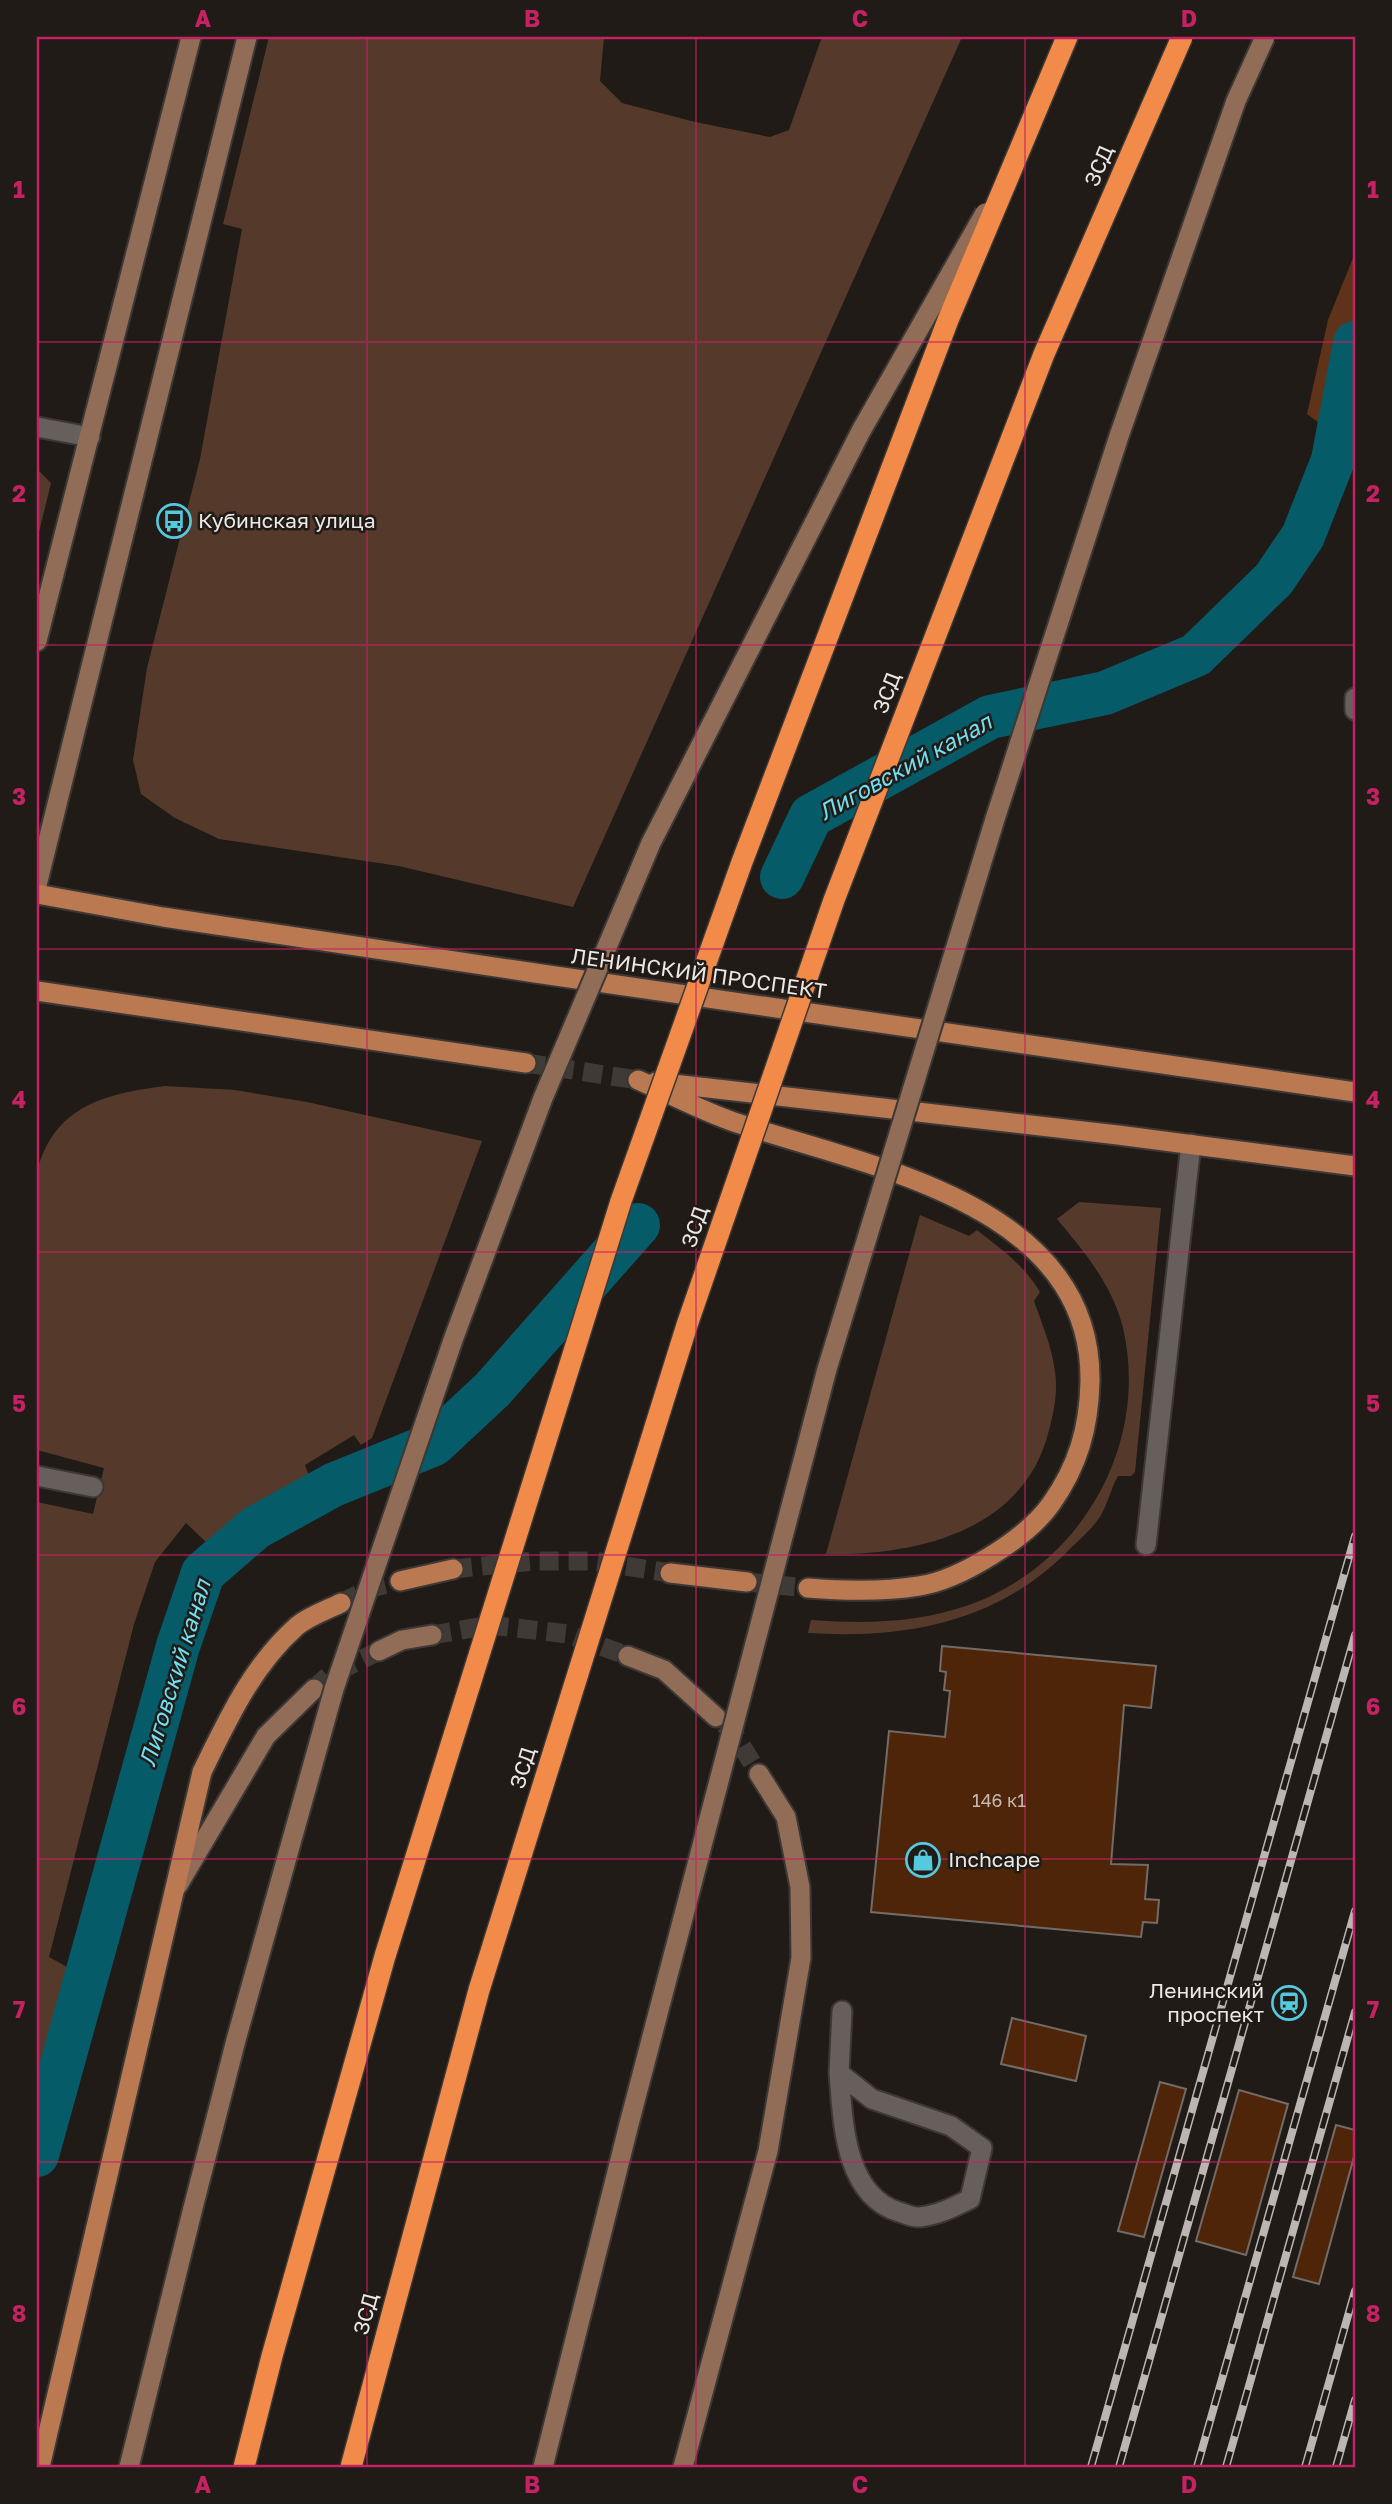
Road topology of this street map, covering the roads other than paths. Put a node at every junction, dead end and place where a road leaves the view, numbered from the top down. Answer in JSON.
{"nodes":[{"id":1,"x":191,"y":37,"type":"edge"},
{"id":2,"x":247,"y":37,"type":"edge"},
{"id":3,"x":1067,"y":37,"type":"edge"},
{"id":4,"x":1182,"y":37,"type":"edge"},
{"id":5,"x":1265,"y":37,"type":"edge"},
{"id":6,"x":1015,"y":161,"type":"junction"},
{"id":7,"x":37,"y":427,"type":"edge"},
{"id":8,"x":90,"y":437,"type":"junction"},
{"id":9,"x":37,"y":641,"type":"edge"},
{"id":10,"x":1355,"y":698,"type":"edge"},
{"id":11,"x":1355,"y":710,"type":"edge"},
{"id":12,"x":37,"y":885,"type":"edge"},
{"id":13,"x":37,"y":894,"type":"edge"},
{"id":14,"x":37,"y":991,"type":"edge"},
{"id":15,"x":526,"y":1063,"type":"tunnel mouth"},
{"id":16,"x":1355,"y":1092,"type":"edge"},
{"id":17,"x":1191,"y":1144,"type":"junction"},
{"id":18,"x":1355,"y":1166,"type":"edge"},
{"id":19,"x":37,"y":1476,"type":"edge"},
{"id":20,"x":93,"y":1487,"type":"dead end"},
{"id":21,"x":1146,"y":1545,"type":"dead end"},
{"id":22,"x":453,"y":1569,"type":"tunnel mouth"},
{"id":23,"x":670,"y":1573,"type":"tunnel mouth"},
{"id":24,"x":400,"y":1581,"type":"tunnel mouth"},
{"id":25,"x":747,"y":1582,"type":"tunnel mouth"},
{"id":26,"x":808,"y":1588,"type":"tunnel mouth"},
{"id":27,"x":341,"y":1603,"type":"tunnel mouth"},
{"id":28,"x":432,"y":1635,"type":"tunnel mouth"},
{"id":29,"x":379,"y":1651,"type":"tunnel mouth"},
{"id":30,"x":628,"y":1656,"type":"tunnel mouth"},
{"id":31,"x":314,"y":1689,"type":"tunnel mouth"},
{"id":32,"x":716,"y":1717,"type":"tunnel mouth"},
{"id":33,"x":760,"y":1774,"type":"tunnel mouth"},
{"id":34,"x":176,"y":1889,"type":"junction"},
{"id":35,"x":842,"y":2011,"type":"dead end"},
{"id":36,"x":839,"y":2073,"type":"junction"},
{"id":37,"x":40,"y":2467,"type":"edge"},
{"id":38,"x":129,"y":2467,"type":"edge"},
{"id":39,"x":244,"y":2467,"type":"edge"},
{"id":40,"x":351,"y":2467,"type":"edge"},
{"id":41,"x":543,"y":2467,"type":"edge"},
{"id":42,"x":683,"y":2467,"type":"edge"}],
"edges":[{"from":1,"to":8,"type":"main road"},
{"from":2,"to":12,"type":"main road"},
{"from":3,"to":6,"type":"highway"},
{"from":4,"to":40,"type":"highway","name":"ЗСД","bridge":true},
{"from":5,"to":41,"type":"main road","bridge":true},
{"from":6,"to":38,"type":"main road","bridge":true},
{"from":6,"to":39,"type":"highway","bridge":true},
{"from":7,"to":8,"type":"lane"},
{"from":8,"to":9,"type":"main road"},
{"from":10,"to":11,"type":"lane"},
{"from":13,"to":16,"type":"main road","name":"ЛЕНИНСКИЙ ПРОСПЕКТ"},
{"from":14,"to":15,"type":"main road"},
{"from":17,"to":18,"type":"main road"},
{"from":17,"to":21,"type":"lane"},
{"from":17,"to":26,"type":"main road"},
{"from":19,"to":20,"type":"lane"},
{"from":22,"to":24,"type":"main road"},
{"from":23,"to":25,"type":"main road"},
{"from":27,"to":34,"type":"main road"},
{"from":28,"to":29,"type":"main road"},
{"from":30,"to":32,"type":"main road"},
{"from":31,"to":34,"type":"main road"},
{"from":33,"to":42,"type":"main road"},
{"from":34,"to":37,"type":"main road"},
{"from":35,"to":36,"type":"lane"},
{"from":36,"to":36,"type":"lane"}]}
